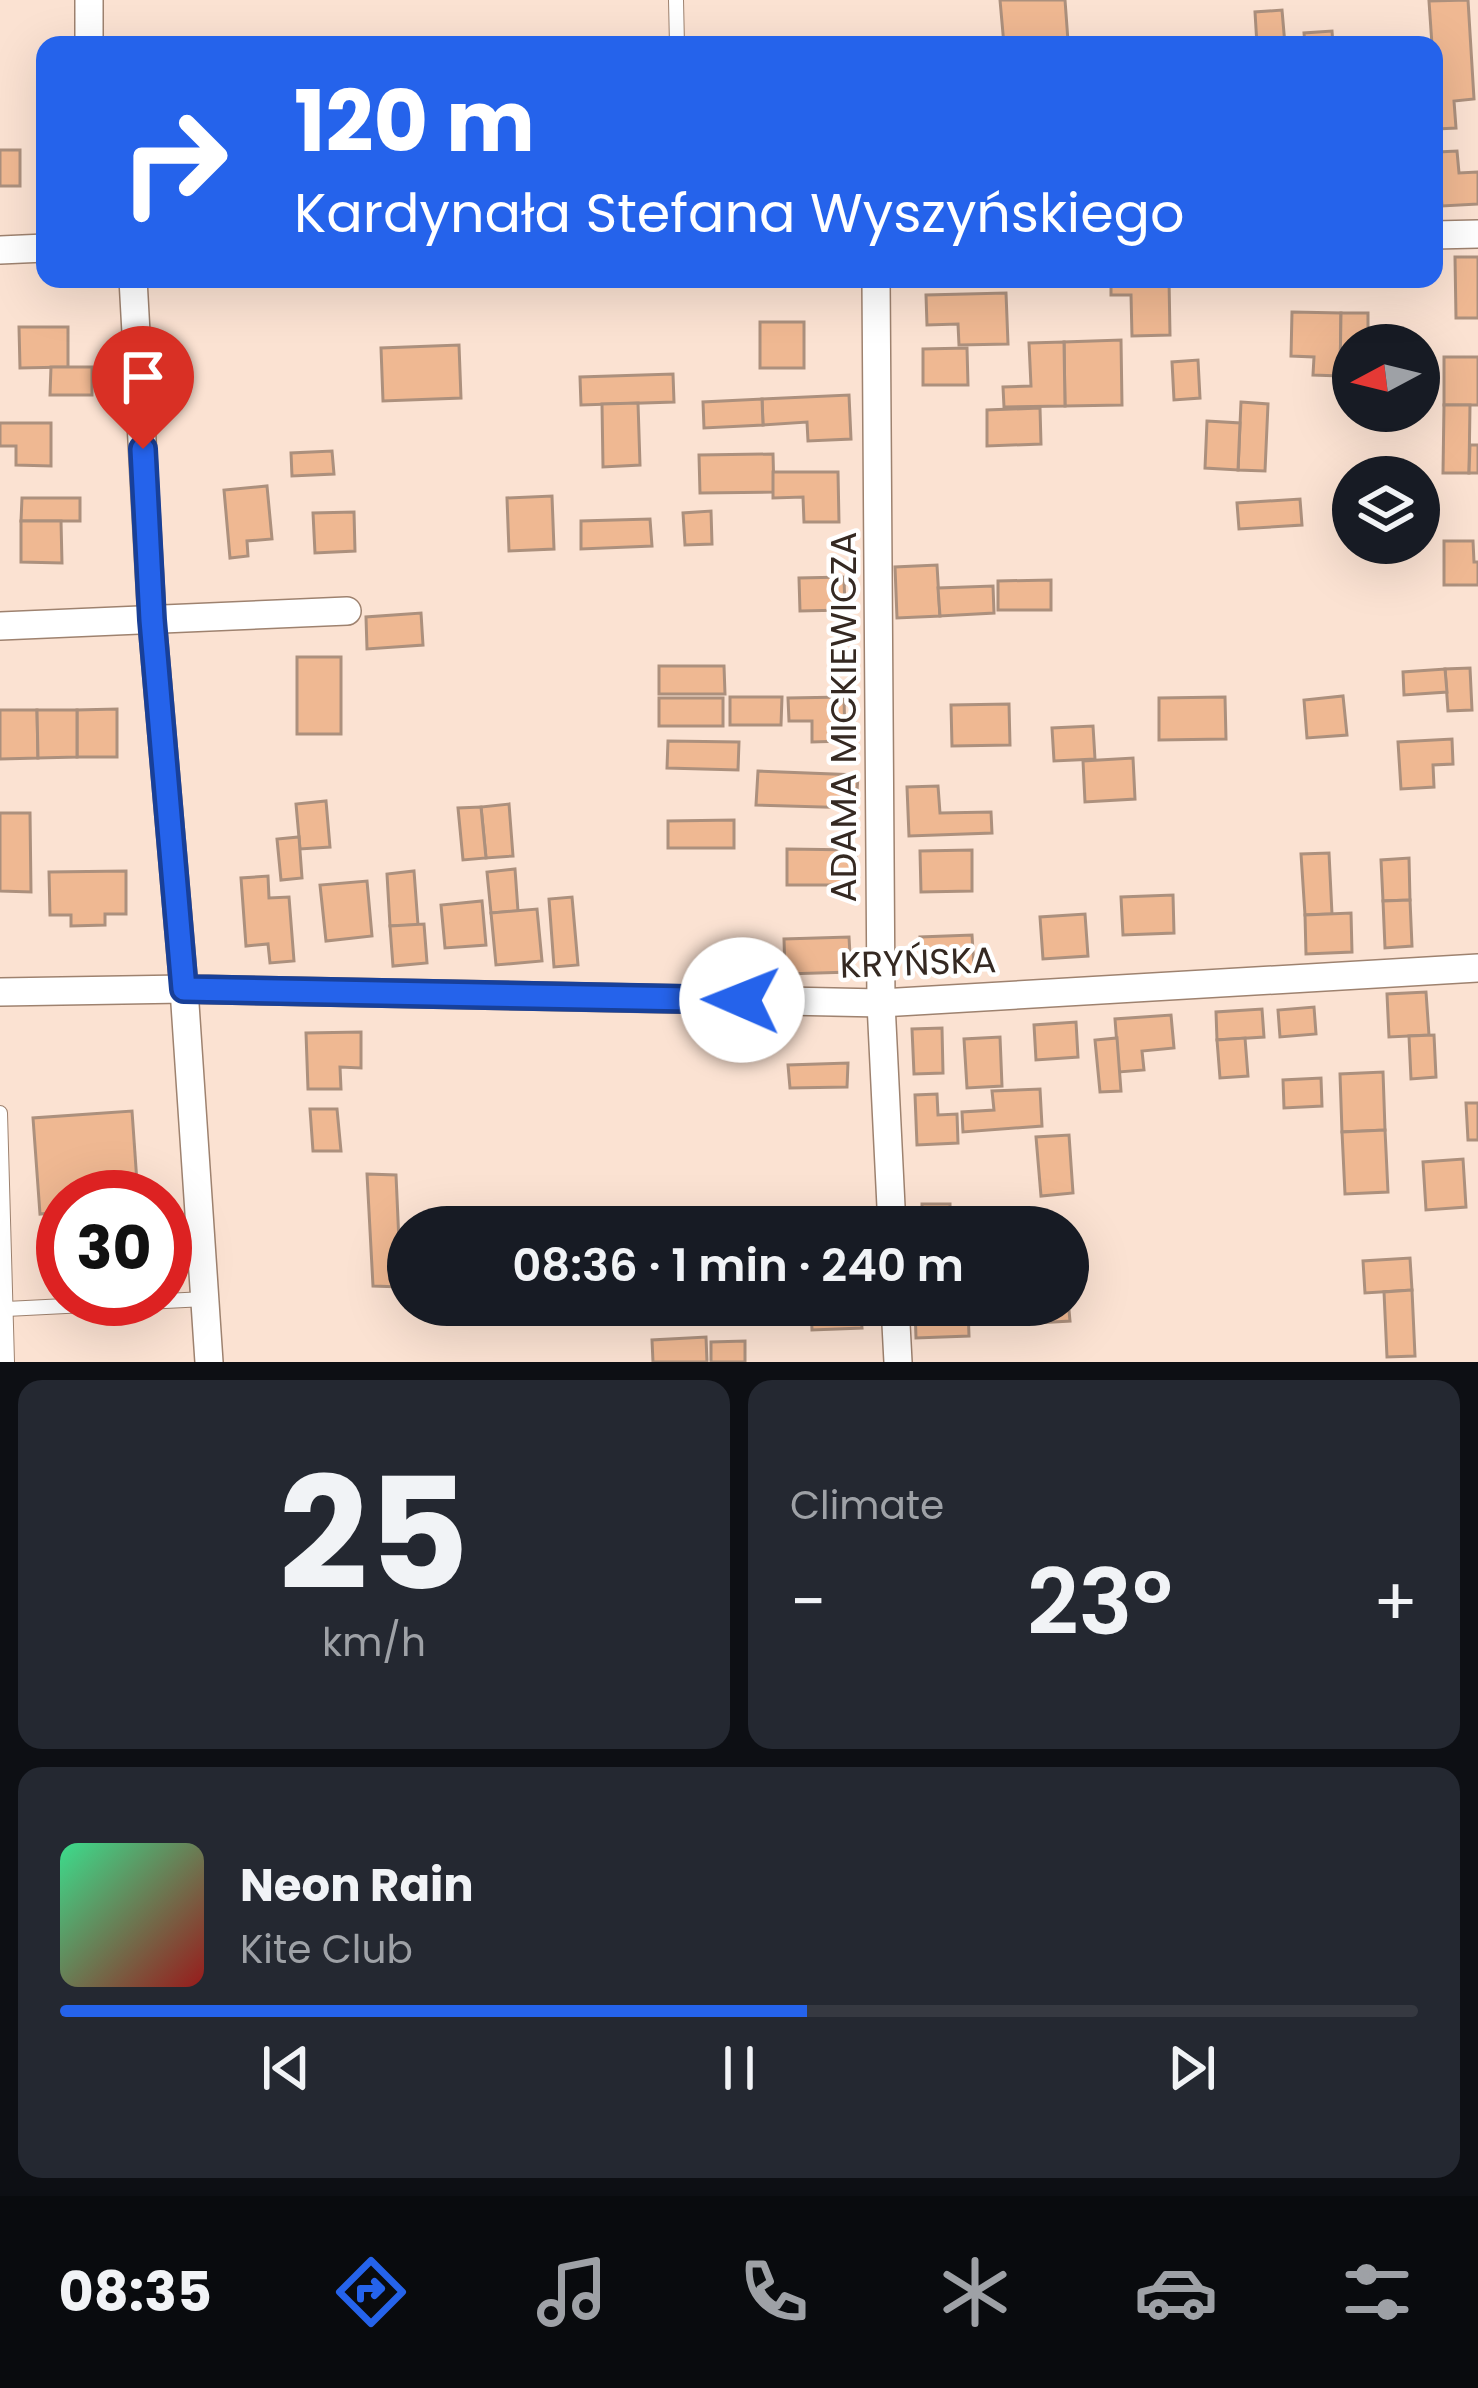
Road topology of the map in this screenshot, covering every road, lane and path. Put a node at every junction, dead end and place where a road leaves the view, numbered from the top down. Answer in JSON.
{"nodes":[{"id":1,"x":89,"y":0,"type":"edge"},
{"id":2,"x":676,"y":0,"type":"edge"},
{"id":3,"x":89,"y":36,"type":"edge"},
{"id":4,"x":677,"y":36,"type":"edge"},
{"id":5,"x":1478,"y":234,"type":"edge"},
{"id":6,"x":1443,"y":235,"type":"edge"},
{"id":7,"x":36,"y":248,"type":"edge"},
{"id":8,"x":0,"y":250,"type":"edge"},
{"id":9,"x":134,"y":288,"type":"edge"},
{"id":10,"x":876,"y":288,"type":"edge"},
{"id":11,"x":347,"y":611,"type":"dead end"},
{"id":12,"x":152,"y":620,"type":"junction"},
{"id":13,"x":0,"y":626,"type":"edge"},
{"id":14,"x":1478,"y":968,"type":"edge"},
{"id":15,"x":184,"y":989,"type":"junction"},
{"id":16,"x":0,"y":992,"type":"edge"},
{"id":17,"x":881,"y":1003,"type":"junction"},
{"id":18,"x":0,"y":1113,"type":"edge"},
{"id":19,"x":891,"y":1206,"type":"edge"},
{"id":20,"x":205,"y":1299,"type":"junction"},
{"id":21,"x":6,"y":1309,"type":"junction"},
{"id":22,"x":896,"y":1326,"type":"edge"},
{"id":23,"x":8,"y":1362,"type":"edge"},
{"id":24,"x":209,"y":1362,"type":"edge"},
{"id":25,"x":898,"y":1362,"type":"edge"}],
"edges":[{"from":1,"to":3,"type":"street"},
{"from":2,"to":4,"type":"lane"},
{"from":5,"to":6,"type":"street"},
{"from":7,"to":8,"type":"street"},
{"from":9,"to":12,"type":"street"},
{"from":10,"to":17,"type":"street","name":"ADAMA MICKIEWICZA"},
{"from":11,"to":12,"type":"street"},
{"from":12,"to":13,"type":"street"},
{"from":12,"to":15,"type":"street"},
{"from":14,"to":17,"type":"street","name":"KRYŃSKA"},
{"from":15,"to":16,"type":"street","name":"KRYŃSKA"},
{"from":15,"to":17,"type":"street","name":"KRYŃSKA"},
{"from":15,"to":20,"type":"street"},
{"from":17,"to":19,"type":"street","name":"ADAMA MICKIEWICZA"},
{"from":18,"to":21,"type":"lane"},
{"from":20,"to":21,"type":"lane"},
{"from":20,"to":24,"type":"street"},
{"from":21,"to":23,"type":"lane"},
{"from":22,"to":25,"type":"street"}]}
